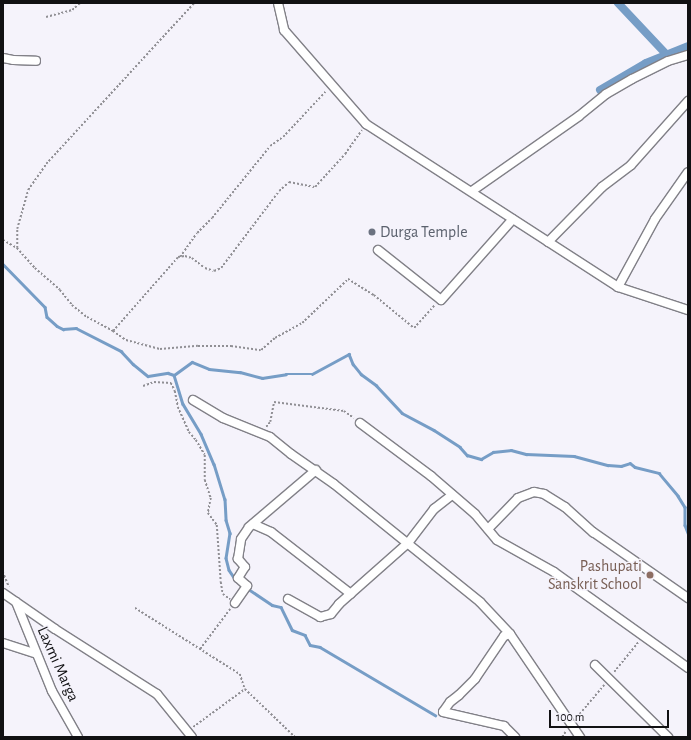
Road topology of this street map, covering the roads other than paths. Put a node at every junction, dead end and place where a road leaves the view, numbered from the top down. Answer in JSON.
{"nodes":[{"id":1,"x":278,"y":3,"type":"edge"},
{"id":2,"x":688,"y":55,"type":"edge"},
{"id":3,"x":3,"y":58,"type":"edge"},
{"id":4,"x":36,"y":61,"type":"dead end"},
{"id":5,"x":688,"y":101,"type":"edge"},
{"id":6,"x":688,"y":172,"type":"edge"},
{"id":7,"x":472,"y":191,"type":"junction"},
{"id":8,"x":513,"y":219,"type":"junction"},
{"id":9,"x":548,"y":242,"type":"junction"},
{"id":10,"x":378,"y":250,"type":"dead end"},
{"id":11,"x":618,"y":287,"type":"junction"},
{"id":12,"x":688,"y":310,"type":"edge"},
{"id":13,"x":193,"y":400,"type":"dead end"},
{"id":14,"x":360,"y":423,"type":"road end"},
{"id":15,"x":316,"y":470,"type":"junction"},
{"id":16,"x":452,"y":495,"type":"junction"},
{"id":17,"x":253,"y":524,"type":"junction"},
{"id":18,"x":488,"y":529,"type":"junction"},
{"id":19,"x":408,"y":543,"type":"junction"},
{"id":20,"x":3,"y":593,"type":"edge"},
{"id":21,"x":351,"y":594,"type":"junction"},
{"id":22,"x":688,"y":598,"type":"edge"},
{"id":23,"x":288,"y":599,"type":"dead end"},
{"id":24,"x":16,"y":602,"type":"junction"},
{"id":25,"x":235,"y":603,"type":"road end"},
{"id":26,"x":510,"y":634,"type":"junction"},
{"id":27,"x":3,"y":643,"type":"edge"},
{"id":28,"x":36,"y":654,"type":"junction"},
{"id":29,"x":595,"y":665,"type":"dead end"},
{"id":30,"x":688,"y":668,"type":"edge"},
{"id":31,"x":190,"y":734,"type":"edge"},
{"id":32,"x":78,"y":737,"type":"edge"},
{"id":33,"x":515,"y":737,"type":"edge"},
{"id":34,"x":580,"y":737,"type":"edge"},
{"id":35,"x":668,"y":737,"type":"edge"}],
"edges":[{"from":1,"to":7,"type":"street"},
{"from":2,"to":7,"type":"street"},
{"from":3,"to":4,"type":"street"},
{"from":5,"to":9,"type":"street"},
{"from":6,"to":11,"type":"street"},
{"from":7,"to":8,"type":"street"},
{"from":8,"to":9,"type":"street"},
{"from":8,"to":10,"type":"street"},
{"from":9,"to":11,"type":"street"},
{"from":11,"to":12,"type":"street"},
{"from":13,"to":15,"type":"street"},
{"from":14,"to":16,"type":"street"},
{"from":15,"to":17,"type":"street"},
{"from":15,"to":19,"type":"street"},
{"from":16,"to":18,"type":"street"},
{"from":16,"to":19,"type":"street"},
{"from":17,"to":21,"type":"street"},
{"from":17,"to":25,"type":"street"},
{"from":18,"to":22,"type":"street"},
{"from":18,"to":30,"type":"street"},
{"from":19,"to":21,"type":"street"},
{"from":19,"to":26,"type":"street"},
{"from":20,"to":24,"type":"street"},
{"from":21,"to":23,"type":"street"},
{"from":24,"to":28,"type":"street","name":"Laxmi Marga"},
{"from":24,"to":31,"type":"street"},
{"from":26,"to":33,"type":"street"},
{"from":26,"to":34,"type":"street"},
{"from":27,"to":28,"type":"street"},
{"from":28,"to":32,"type":"street","name":"Laxmi Marga"},
{"from":29,"to":35,"type":"street"}]}
